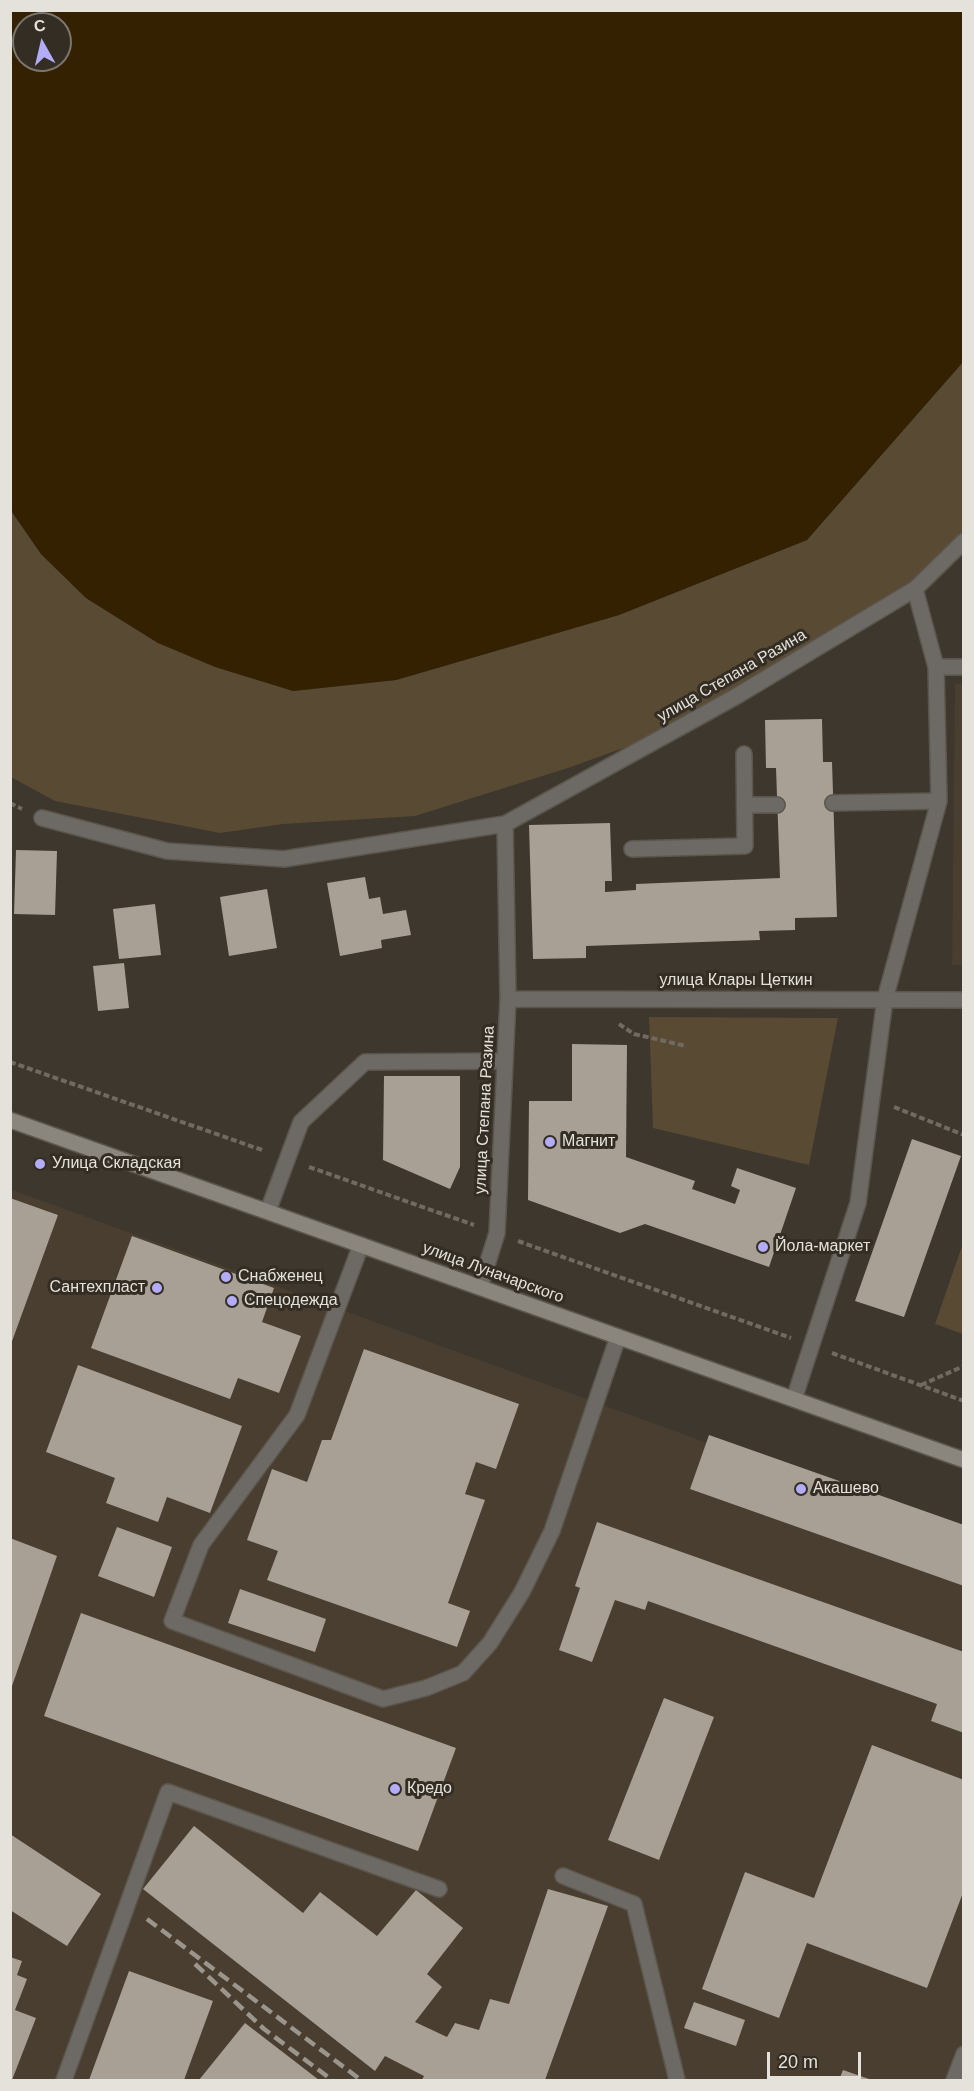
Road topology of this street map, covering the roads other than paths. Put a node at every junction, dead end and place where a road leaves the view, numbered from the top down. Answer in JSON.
{"nodes":[{"id":1,"x":963,"y":541,"type":"edge"},
{"id":2,"x":915,"y":589,"type":"junction"},
{"id":3,"x":936,"y":667,"type":"junction"},
{"id":4,"x":963,"y":667,"type":"edge"},
{"id":5,"x":744,"y":754,"type":"dead end"},
{"id":6,"x":939,"y":801,"type":"junction"},
{"id":7,"x":833,"y":803,"type":"dead end"},
{"id":8,"x":744,"y":805,"type":"junction"},
{"id":9,"x":777,"y":805,"type":"dead end"},
{"id":10,"x":42,"y":818,"type":"dead end"},
{"id":11,"x":505,"y":824,"type":"junction"},
{"id":12,"x":632,"y":849,"type":"dead end"},
{"id":13,"x":508,"y":999,"type":"junction"},
{"id":14,"x":885,"y":999,"type":"junction"},
{"id":15,"x":963,"y":1000,"type":"edge"},
{"id":16,"x":505,"y":1061,"type":"junction"},
{"id":17,"x":10,"y":1119,"type":"edge"},
{"id":18,"x":268,"y":1211,"type":"junction"},
{"id":19,"x":361,"y":1245,"type":"junction"},
{"id":20,"x":480,"y":1287,"type":"junction"},
{"id":21,"x":618,"y":1336,"type":"junction"},
{"id":22,"x":794,"y":1399,"type":"junction"},
{"id":23,"x":963,"y":1460,"type":"edge"},
{"id":24,"x":562,"y":1876,"type":"dead end"},
{"id":25,"x":439,"y":1889,"type":"dead end"},
{"id":26,"x":963,"y":2054,"type":"edge"},
{"id":27,"x":64,"y":2080,"type":"edge"},
{"id":28,"x":677,"y":2080,"type":"edge"},
{"id":29,"x":954,"y":2080,"type":"edge"}],
"edges":[{"from":1,"to":2,"type":"street","name":"улица Степана Разина"},
{"from":2,"to":3,"type":"street"},
{"from":2,"to":11,"type":"street","name":"улица Степана Разина"},
{"from":3,"to":4,"type":"street"},
{"from":3,"to":6,"type":"street"},
{"from":5,"to":8,"type":"street"},
{"from":6,"to":7,"type":"street"},
{"from":6,"to":14,"type":"street"},
{"from":8,"to":9,"type":"street"},
{"from":8,"to":12,"type":"street"},
{"from":10,"to":11,"type":"street","name":"улица Степана Разина"},
{"from":11,"to":13,"type":"street","name":"улица Степана Разина"},
{"from":13,"to":14,"type":"street","name":"улица Клары Цеткин"},
{"from":13,"to":16,"type":"street","name":"улица Степана Разина"},
{"from":14,"to":15,"type":"street","name":"улица Клары Цеткин"},
{"from":14,"to":22,"type":"street"},
{"from":16,"to":18,"type":"street"},
{"from":16,"to":20,"type":"street","name":"улица Степана Разина"},
{"from":17,"to":18,"type":"main road","name":"улица Луначарского"},
{"from":18,"to":19,"type":"main road","name":"улица Луначарского"},
{"from":19,"to":20,"type":"main road","name":"улица Луначарского"},
{"from":19,"to":21,"type":"street"},
{"from":20,"to":21,"type":"main road","name":"улица Луначарского"},
{"from":21,"to":22,"type":"main road","name":"улица Луначарского"},
{"from":22,"to":23,"type":"main road","name":"улица Луначарского"},
{"from":24,"to":28,"type":"street"},
{"from":25,"to":27,"type":"street"},
{"from":26,"to":29,"type":"street"}]}
